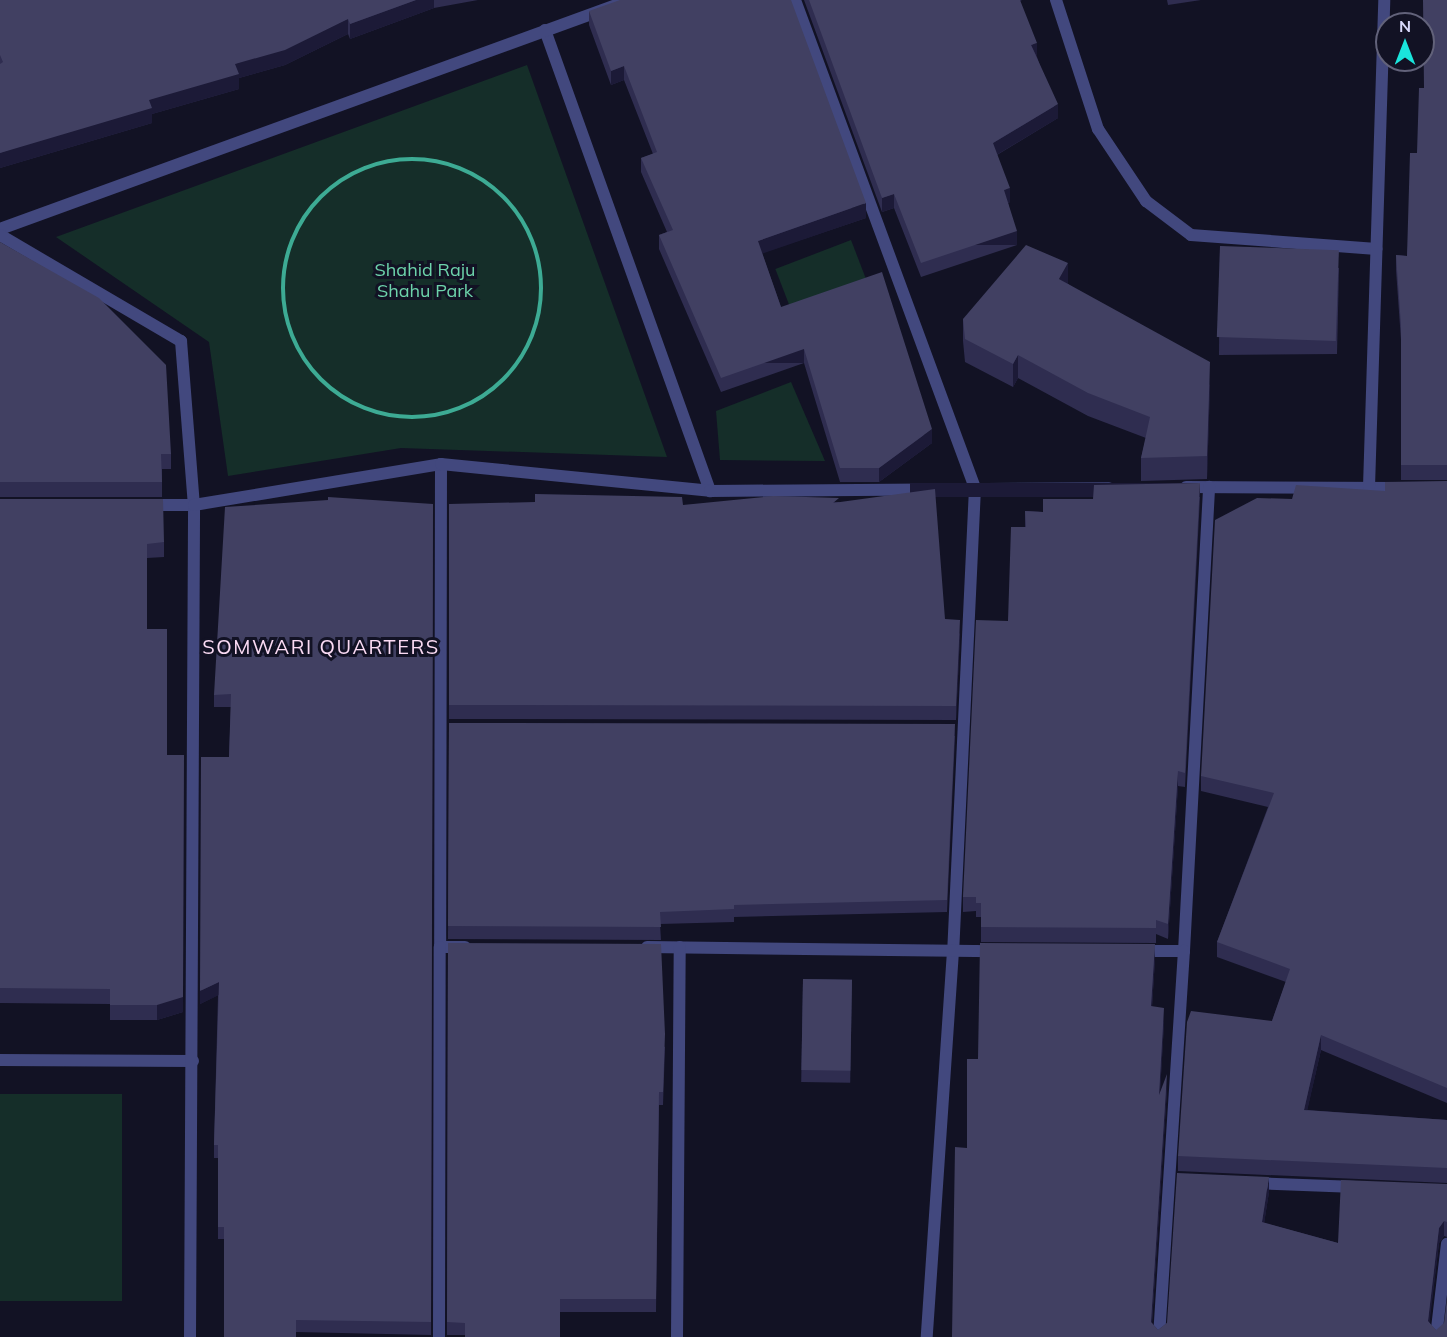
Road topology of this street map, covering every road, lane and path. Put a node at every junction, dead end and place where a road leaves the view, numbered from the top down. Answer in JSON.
{"nodes":[{"id":1,"x":630,"y":0,"type":"edge"},
{"id":2,"x":795,"y":0,"type":"edge"},
{"id":3,"x":1056,"y":0,"type":"edge"},
{"id":4,"x":1384,"y":0,"type":"edge"},
{"id":5,"x":545,"y":30,"type":"junction"},
{"id":6,"x":0,"y":229,"type":"edge"},
{"id":7,"x":0,"y":235,"type":"edge"},
{"id":8,"x":1376,"y":249,"type":"junction"},
{"id":9,"x":463,"y":408,"type":"joint"},
{"id":10,"x":441,"y":464,"type":"junction"},
{"id":11,"x":1209,"y":487,"type":"junction"},
{"id":12,"x":1369,"y":487,"type":"junction"},
{"id":13,"x":975,"y":488,"type":"junction"},
{"id":14,"x":1127,"y":488,"type":"edge"},
{"id":15,"x":1174,"y":488,"type":"edge"},
{"id":16,"x":1414,"y":488,"type":"edge"},
{"id":17,"x":710,"y":492,"type":"junction"},
{"id":18,"x":137,"y":505,"type":"edge"},
{"id":19,"x":194,"y":505,"type":"junction"},
{"id":20,"x":440,"y":947,"type":"junction"},
{"id":21,"x":474,"y":947,"type":"edge"},
{"id":22,"x":634,"y":947,"type":"edge"},
{"id":23,"x":680,"y":947,"type":"junction"},
{"id":24,"x":953,"y":951,"type":"junction"},
{"id":25,"x":1011,"y":951,"type":"edge"},
{"id":26,"x":1126,"y":951,"type":"edge"},
{"id":27,"x":1184,"y":951,"type":"junction"},
{"id":28,"x":0,"y":1060,"type":"edge"},
{"id":29,"x":193,"y":1061,"type":"junction"},
{"id":30,"x":1238,"y":1182,"type":"edge"},
{"id":31,"x":1366,"y":1188,"type":"edge"},
{"id":32,"x":1447,"y":1244,"type":"edge"},
{"id":33,"x":190,"y":1337,"type":"edge"},
{"id":34,"x":439,"y":1337,"type":"edge"},
{"id":35,"x":677,"y":1337,"type":"edge"},
{"id":36,"x":927,"y":1337,"type":"edge"},
{"id":37,"x":1159,"y":1337,"type":"edge"},
{"id":38,"x":1436,"y":1337,"type":"edge"}],
"edges":[{"from":1,"to":5,"type":"street"},
{"from":2,"to":13,"type":"street"},
{"from":3,"to":8,"type":"street"},
{"from":4,"to":8,"type":"street"},
{"from":5,"to":6,"type":"street"},
{"from":5,"to":17,"type":"street"},
{"from":7,"to":19,"type":"street"},
{"from":8,"to":12,"type":"street"},
{"from":9,"to":9,"type":"path"},
{"from":10,"to":17,"type":"street"},
{"from":10,"to":19,"type":"street"},
{"from":10,"to":20,"type":"street"},
{"from":11,"to":12,"type":"street"},
{"from":11,"to":15,"type":"street"},
{"from":11,"to":27,"type":"street"},
{"from":12,"to":16,"type":"street"},
{"from":13,"to":14,"type":"street"},
{"from":13,"to":17,"type":"street"},
{"from":13,"to":24,"type":"street"},
{"from":18,"to":19,"type":"street"},
{"from":19,"to":29,"type":"street"},
{"from":20,"to":21,"type":"street"},
{"from":20,"to":34,"type":"street"},
{"from":22,"to":23,"type":"street"},
{"from":23,"to":24,"type":"street"},
{"from":23,"to":35,"type":"street"},
{"from":24,"to":25,"type":"street"},
{"from":24,"to":36,"type":"street"},
{"from":26,"to":27,"type":"street"},
{"from":27,"to":37,"type":"street"},
{"from":28,"to":29,"type":"street"},
{"from":29,"to":33,"type":"street"},
{"from":30,"to":31,"type":"street"},
{"from":32,"to":38,"type":"street"}]}
